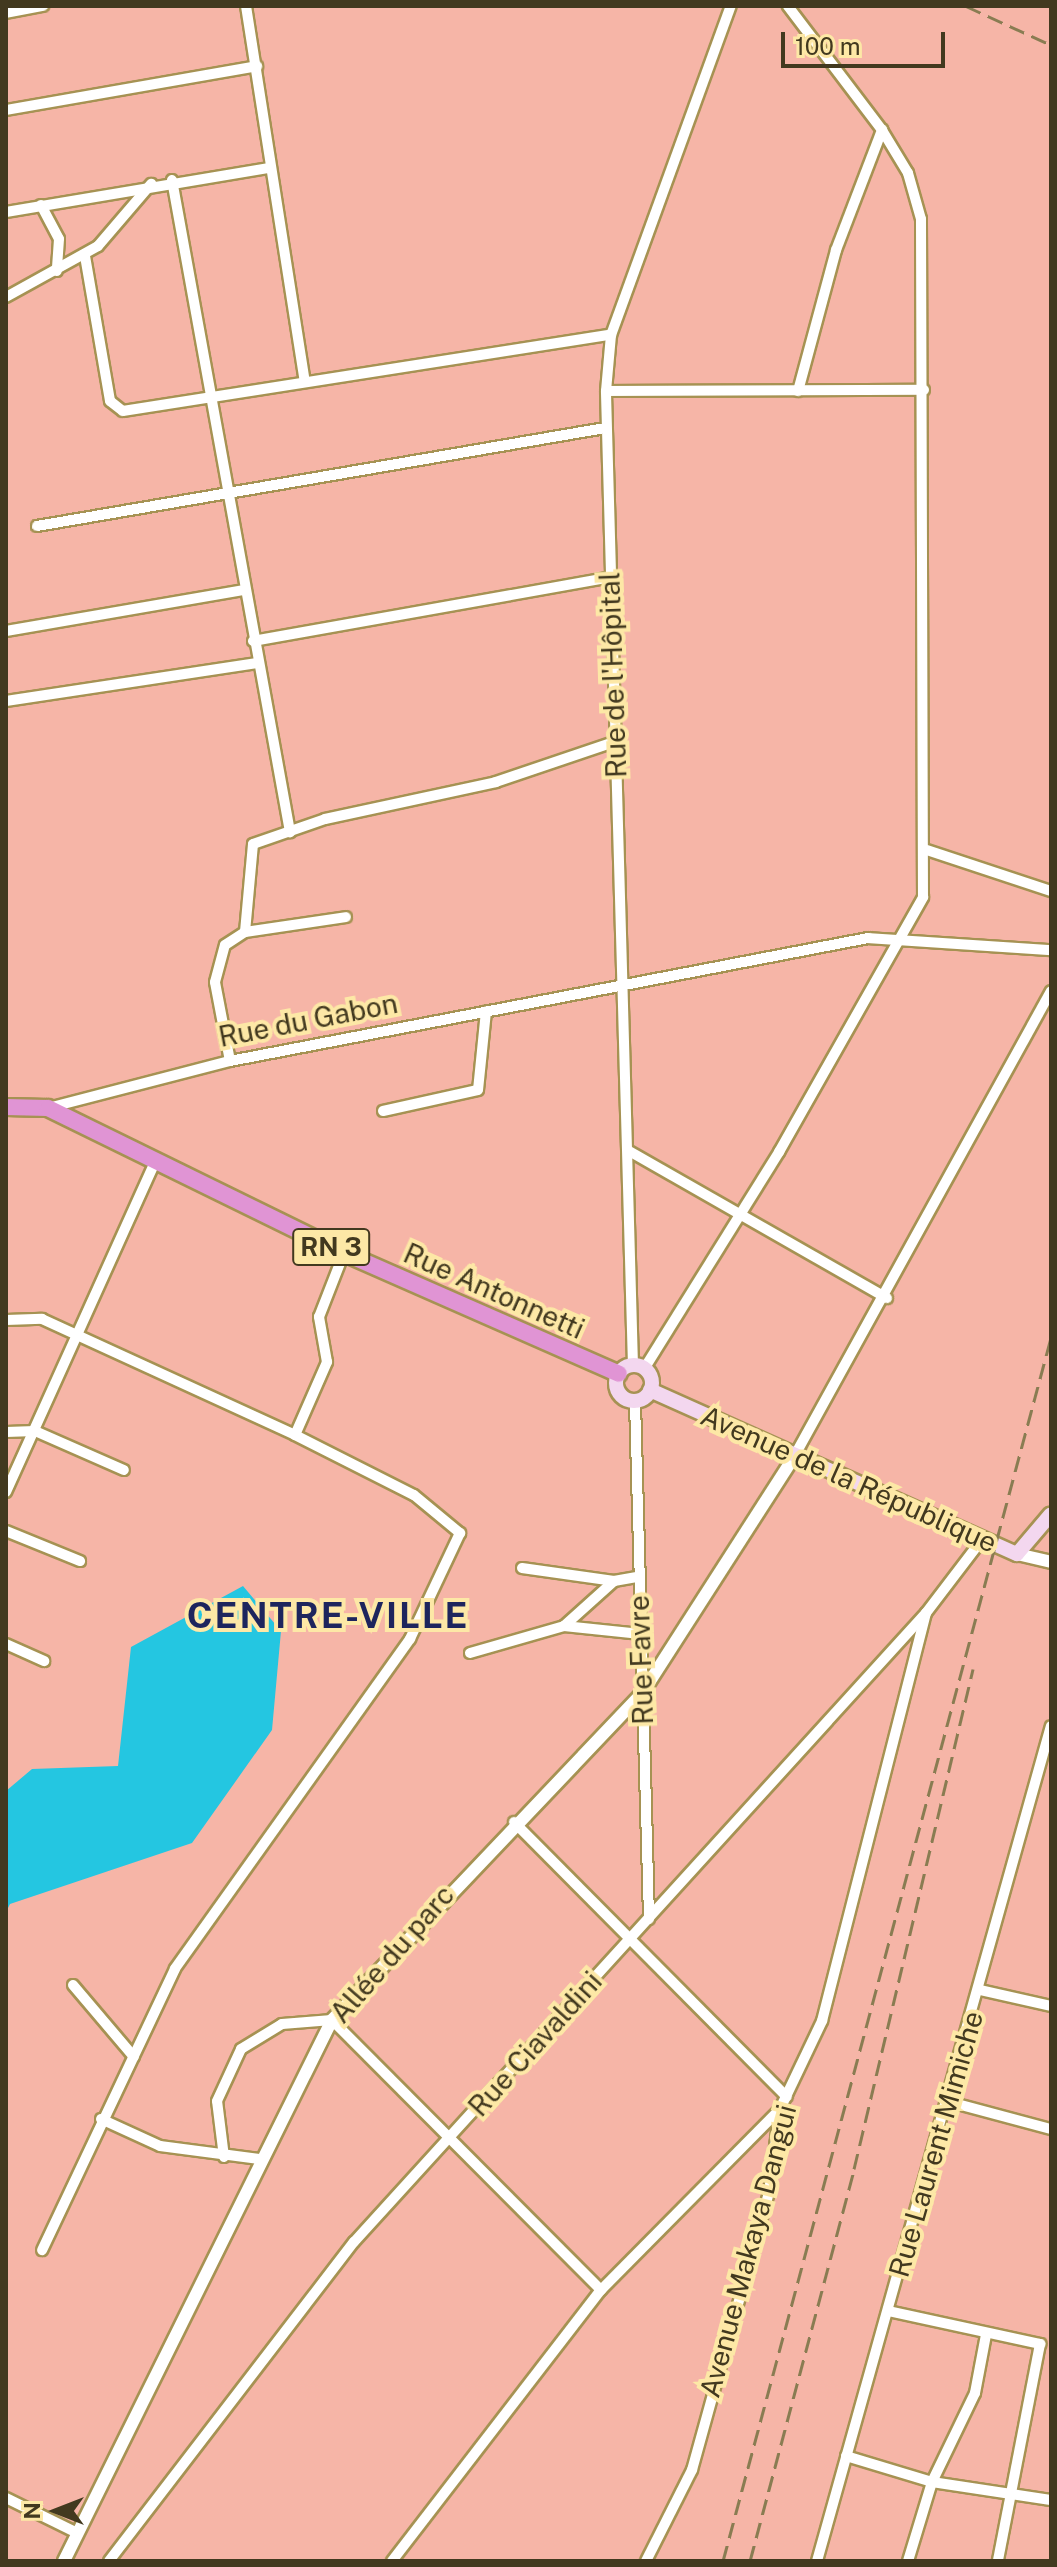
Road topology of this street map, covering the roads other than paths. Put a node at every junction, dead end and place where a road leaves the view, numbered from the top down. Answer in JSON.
{"nodes":[{"id":1,"x":43,"y":6,"type":"edge"},
{"id":2,"x":246,"y":6,"type":"edge"},
{"id":3,"x":731,"y":6,"type":"edge"},
{"id":4,"x":788,"y":6,"type":"edge"},
{"id":5,"x":6,"y":13,"type":"edge"},
{"id":6,"x":257,"y":66,"type":"junction"},
{"id":7,"x":6,"y":110,"type":"edge"},
{"id":8,"x":882,"y":130,"type":"junction"},
{"id":9,"x":269,"y":168,"type":"junction"},
{"id":10,"x":172,"y":180,"type":"junction"},
{"id":11,"x":151,"y":184,"type":"junction"},
{"id":12,"x":41,"y":205,"type":"junction"},
{"id":13,"x":6,"y":212,"type":"edge"},
{"id":14,"x":85,"y":256,"type":"junction"},
{"id":15,"x":57,"y":271,"type":"junction"},
{"id":16,"x":6,"y":297,"type":"edge"},
{"id":17,"x":611,"y":335,"type":"junction"},
{"id":18,"x":305,"y":381,"type":"junction"},
{"id":19,"x":924,"y":390,"type":"junction"},
{"id":20,"x":606,"y":391,"type":"junction"},
{"id":21,"x":798,"y":391,"type":"junction"},
{"id":22,"x":214,"y":398,"type":"junction"},
{"id":23,"x":605,"y":428,"type":"junction"},
{"id":24,"x":228,"y":497,"type":"junction"},
{"id":25,"x":37,"y":526,"type":"dead end"},
{"id":26,"x":608,"y":578,"type":"junction"},
{"id":27,"x":244,"y":590,"type":"junction"},
{"id":28,"x":6,"y":631,"type":"edge"},
{"id":29,"x":253,"y":641,"type":"junction"},
{"id":30,"x":257,"y":663,"type":"junction"},
{"id":31,"x":6,"y":701,"type":"edge"},
{"id":32,"x":614,"y":742,"type":"junction"},
{"id":33,"x":290,"y":832,"type":"junction"},
{"id":34,"x":927,"y":850,"type":"junction"},
{"id":35,"x":1051,"y":891,"type":"edge"},
{"id":36,"x":346,"y":917,"type":"dead end"},
{"id":37,"x":245,"y":932,"type":"junction"},
{"id":38,"x":900,"y":936,"type":"junction"},
{"id":39,"x":1051,"y":950,"type":"edge"},
{"id":40,"x":622,"y":985,"type":"junction"},
{"id":41,"x":1051,"y":991,"type":"edge"},
{"id":42,"x":486,"y":1011,"type":"junction"},
{"id":43,"x":230,"y":1061,"type":"junction"},
{"id":44,"x":6,"y":1107,"type":"edge"},
{"id":45,"x":48,"y":1108,"type":"junction"},
{"id":46,"x":383,"y":1111,"type":"dead end"},
{"id":47,"x":629,"y":1151,"type":"junction"},
{"id":48,"x":155,"y":1162,"type":"junction"},
{"id":49,"x":740,"y":1216,"type":"junction"},
{"id":50,"x":344,"y":1253,"type":"junction"},
{"id":51,"x":887,"y":1298,"type":"junction"},
{"id":52,"x":6,"y":1320,"type":"edge"},
{"id":53,"x":76,"y":1337,"type":"junction"},
{"id":54,"x":632,"y":1370,"type":"junction"},
{"id":55,"x":650,"y":1390,"type":"junction"},
{"id":56,"x":635,"y":1401,"type":"junction"},
{"id":57,"x":35,"y":1431,"type":"junction"},
{"id":58,"x":6,"y":1432,"type":"edge"},
{"id":59,"x":295,"y":1435,"type":"junction"},
{"id":60,"x":795,"y":1455,"type":"junction"},
{"id":61,"x":124,"y":1470,"type":"dead end"},
{"id":62,"x":6,"y":1492,"type":"edge"},
{"id":63,"x":1051,"y":1514,"type":"edge"},
{"id":64,"x":6,"y":1531,"type":"edge"},
{"id":65,"x":980,"y":1542,"type":"junction"},
{"id":66,"x":1017,"y":1554,"type":"junction"},
{"id":67,"x":80,"y":1561,"type":"dead end"},
{"id":68,"x":1051,"y":1562,"type":"edge"},
{"id":69,"x":522,"y":1568,"type":"dead end"},
{"id":70,"x":637,"y":1577,"type":"junction"},
{"id":71,"x":614,"y":1581,"type":"junction"},
{"id":72,"x":926,"y":1613,"type":"junction"},
{"id":73,"x":564,"y":1626,"type":"junction"},
{"id":74,"x":641,"y":1634,"type":"junction"},
{"id":75,"x":6,"y":1644,"type":"edge"},
{"id":76,"x":470,"y":1653,"type":"dead end"},
{"id":77,"x":44,"y":1661,"type":"dead end"},
{"id":78,"x":643,"y":1692,"type":"junction"},
{"id":79,"x":1051,"y":1726,"type":"edge"},
{"id":80,"x":514,"y":1822,"type":"junction"},
{"id":81,"x":649,"y":1919,"type":"junction"},
{"id":82,"x":631,"y":1940,"type":"junction"},
{"id":83,"x":73,"y":1985,"type":"dead end"},
{"id":84,"x":980,"y":1990,"type":"junction"},
{"id":85,"x":1051,"y":2006,"type":"edge"},
{"id":86,"x":332,"y":2020,"type":"junction"},
{"id":87,"x":134,"y":2057,"type":"junction"},
{"id":88,"x":787,"y":2097,"type":"junction"},
{"id":89,"x":950,"y":2102,"type":"junction"},
{"id":90,"x":780,"y":2109,"type":"junction"},
{"id":91,"x":101,"y":2119,"type":"junction"},
{"id":92,"x":1051,"y":2129,"type":"edge"},
{"id":93,"x":447,"y":2142,"type":"junction"},
{"id":94,"x":224,"y":2157,"type":"junction"},
{"id":95,"x":259,"y":2159,"type":"junction"},
{"id":96,"x":42,"y":2250,"type":"dead end"},
{"id":97,"x":601,"y":2290,"type":"junction"},
{"id":98,"x":888,"y":2311,"type":"junction"},
{"id":99,"x":986,"y":2335,"type":"junction"},
{"id":100,"x":1046,"y":2344,"type":"edge"},
{"id":101,"x":846,"y":2456,"type":"junction"},
{"id":102,"x":932,"y":2482,"type":"junction"},
{"id":103,"x":1016,"y":2490,"type":"junction"},
{"id":104,"x":6,"y":2498,"type":"edge"},
{"id":105,"x":1051,"y":2500,"type":"edge"},
{"id":106,"x":77,"y":2533,"type":"junction"},
{"id":107,"x":64,"y":2561,"type":"edge"},
{"id":108,"x":109,"y":2561,"type":"edge"},
{"id":109,"x":392,"y":2561,"type":"edge"},
{"id":110,"x":646,"y":2561,"type":"edge"},
{"id":111,"x":817,"y":2561,"type":"edge"},
{"id":112,"x":908,"y":2561,"type":"edge"},
{"id":113,"x":998,"y":2561,"type":"edge"}],
"edges":[{"from":1,"to":5,"type":"street"},
{"from":2,"to":6,"type":"street"},
{"from":3,"to":17,"type":"street","name":"Rue de l'Hôpital"},
{"from":4,"to":8,"type":"street"},
{"from":6,"to":7,"type":"street"},
{"from":6,"to":9,"type":"street"},
{"from":8,"to":19,"type":"street"},
{"from":8,"to":21,"type":"street"},
{"from":9,"to":10,"type":"street"},
{"from":9,"to":18,"type":"street"},
{"from":10,"to":11,"type":"street"},
{"from":10,"to":22,"type":"street"},
{"from":11,"to":12,"type":"street"},
{"from":11,"to":14,"type":"street"},
{"from":12,"to":13,"type":"street"},
{"from":12,"to":15,"type":"street"},
{"from":14,"to":15,"type":"street"},
{"from":14,"to":22,"type":"street"},
{"from":15,"to":16,"type":"street"},
{"from":17,"to":18,"type":"street"},
{"from":17,"to":20,"type":"street","name":"Rue de l'Hôpital"},
{"from":18,"to":22,"type":"street"},
{"from":19,"to":21,"type":"street"},
{"from":19,"to":34,"type":"street"},
{"from":20,"to":21,"type":"street"},
{"from":20,"to":23,"type":"street","name":"Rue de l'Hôpital"},
{"from":22,"to":24,"type":"street"},
{"from":23,"to":24,"type":"street"},
{"from":23,"to":26,"type":"street","name":"Rue de l'Hôpital"},
{"from":24,"to":25,"type":"street"},
{"from":24,"to":27,"type":"street"},
{"from":26,"to":29,"type":"street"},
{"from":26,"to":32,"type":"street","name":"Rue de l'Hôpital"},
{"from":27,"to":28,"type":"street"},
{"from":27,"to":29,"type":"street"},
{"from":29,"to":30,"type":"street"},
{"from":30,"to":31,"type":"street"},
{"from":30,"to":33,"type":"street"},
{"from":32,"to":33,"type":"street"},
{"from":32,"to":40,"type":"street","name":"Rue de l'Hôpital"},
{"from":33,"to":37,"type":"street"},
{"from":34,"to":35,"type":"street"},
{"from":34,"to":38,"type":"street"},
{"from":36,"to":37,"type":"street"},
{"from":37,"to":43,"type":"street"},
{"from":38,"to":39,"type":"street","name":"Rue du Gabon"},
{"from":38,"to":40,"type":"street","name":"Rue du Gabon"},
{"from":38,"to":49,"type":"street"},
{"from":40,"to":42,"type":"street","name":"Rue du Gabon"},
{"from":40,"to":47,"type":"street","name":"Rue de l'Hôpital"},
{"from":41,"to":51,"type":"street"},
{"from":42,"to":43,"type":"street","name":"Rue du Gabon"},
{"from":42,"to":46,"type":"street"},
{"from":43,"to":45,"type":"street","name":"Rue du Gabon"},
{"from":44,"to":45,"type":"highway","name":"Rue du Gabon","number":"RN 3"},
{"from":45,"to":48,"type":"highway","name":"Rue Antonnetti","number":"RN 3"},
{"from":47,"to":49,"type":"street"},
{"from":47,"to":54,"type":"street","name":"Rue de l'Hôpital"},
{"from":48,"to":50,"type":"highway","name":"Rue Antonnetti","number":"RN 3"},
{"from":48,"to":53,"type":"street"},
{"from":49,"to":51,"type":"street"},
{"from":49,"to":54,"type":"street"},
{"from":50,"to":54,"type":"highway","name":"Rue Antonnetti","number":"RN 3"},
{"from":50,"to":59,"type":"street"},
{"from":51,"to":60,"type":"street"},
{"from":52,"to":53,"type":"street"},
{"from":53,"to":57,"type":"street"},
{"from":53,"to":59,"type":"street"},
{"from":54,"to":55,"type":"main road"},
{"from":54,"to":56,"type":"main road"},
{"from":55,"to":56,"type":"main road"},
{"from":55,"to":60,"type":"main road","name":"Avenue de la République"},
{"from":56,"to":70,"type":"street","name":"Rue Favre"},
{"from":57,"to":58,"type":"street"},
{"from":57,"to":61,"type":"street"},
{"from":57,"to":62,"type":"street"},
{"from":59,"to":87,"type":"street"},
{"from":60,"to":65,"type":"main road","name":"Avenue de la République"},
{"from":60,"to":78,"type":"street","name":"Allée du parc"},
{"from":63,"to":66,"type":"main road"},
{"from":64,"to":67,"type":"street"},
{"from":65,"to":66,"type":"main road","name":"Avenue de la République"},
{"from":65,"to":72,"type":"street","name":"Rue Ciavaldini"},
{"from":66,"to":68,"type":"street","name":"Avenue de la République"},
{"from":69,"to":71,"type":"street"},
{"from":70,"to":71,"type":"street"},
{"from":70,"to":74,"type":"street","name":"Rue Favre"},
{"from":71,"to":73,"type":"street"},
{"from":72,"to":81,"type":"street","name":"Rue Ciavaldini"},
{"from":72,"to":88,"type":"street","name":"Avenue Makaya Dangui"},
{"from":73,"to":74,"type":"street"},
{"from":73,"to":76,"type":"street"},
{"from":74,"to":78,"type":"street","name":"Rue Favre"},
{"from":75,"to":77,"type":"street"},
{"from":78,"to":80,"type":"street","name":"Allée du parc"},
{"from":78,"to":81,"type":"street","name":"Rue Favre"},
{"from":79,"to":84,"type":"street","name":"Rue Laurent Mimiche"},
{"from":80,"to":82,"type":"street"},
{"from":80,"to":86,"type":"street","name":"Allée du parc"},
{"from":81,"to":82,"type":"street","name":"Rue Ciavaldini"},
{"from":82,"to":88,"type":"street"},
{"from":82,"to":93,"type":"street","name":"Rue Ciavaldini"},
{"from":83,"to":87,"type":"street"},
{"from":84,"to":85,"type":"street"},
{"from":84,"to":89,"type":"street","name":"Rue Laurent Mimiche"},
{"from":86,"to":93,"type":"street"},
{"from":86,"to":94,"type":"street"},
{"from":86,"to":95,"type":"street","name":"Allée du parc"},
{"from":87,"to":91,"type":"street"},
{"from":88,"to":90,"type":"street","name":"Avenue Makaya Dangui"},
{"from":89,"to":92,"type":"street"},
{"from":89,"to":98,"type":"street","name":"Rue Laurent Mimiche"},
{"from":90,"to":97,"type":"street"},
{"from":90,"to":110,"type":"street","name":"Avenue Makaya Dangui"},
{"from":91,"to":94,"type":"street"},
{"from":91,"to":96,"type":"street"},
{"from":93,"to":97,"type":"street"},
{"from":93,"to":108,"type":"street","name":"Rue Ciavaldini"},
{"from":94,"to":95,"type":"street"},
{"from":95,"to":106,"type":"street","name":"Allée du parc"},
{"from":97,"to":109,"type":"street"},
{"from":98,"to":99,"type":"street"},
{"from":98,"to":101,"type":"street","name":"Rue Laurent Mimiche"},
{"from":99,"to":100,"type":"street"},
{"from":99,"to":102,"type":"street"},
{"from":100,"to":103,"type":"street"},
{"from":101,"to":102,"type":"street"},
{"from":101,"to":111,"type":"street","name":"Rue Laurent Mimiche"},
{"from":102,"to":103,"type":"street"},
{"from":102,"to":112,"type":"street"},
{"from":103,"to":105,"type":"street"},
{"from":103,"to":113,"type":"street"},
{"from":104,"to":106,"type":"street"},
{"from":106,"to":107,"type":"street","name":"Allée du parc"}]}
